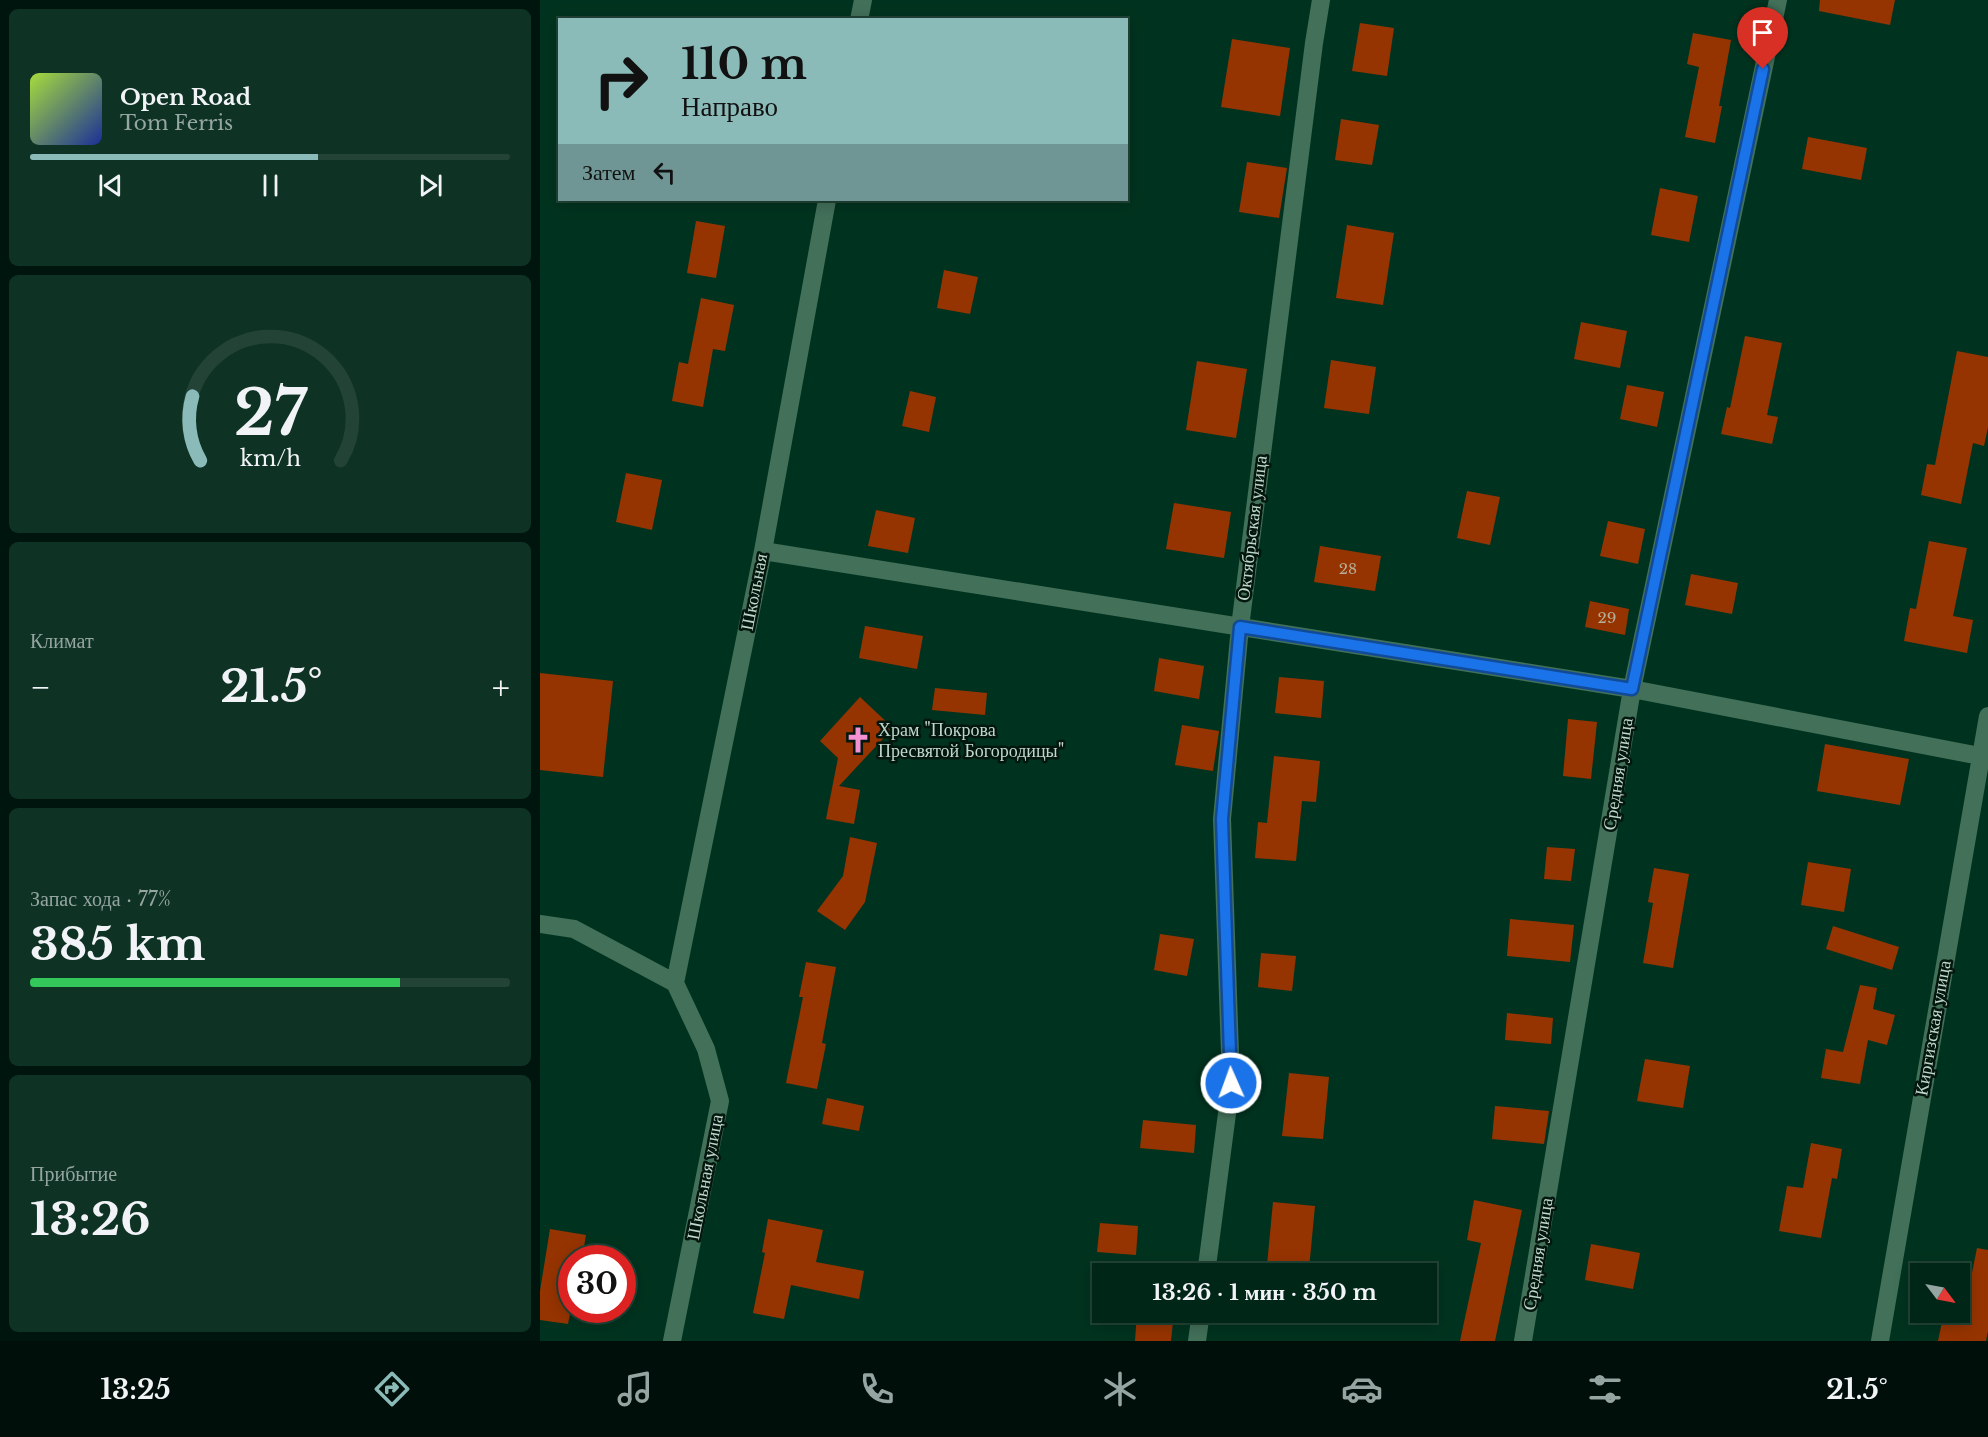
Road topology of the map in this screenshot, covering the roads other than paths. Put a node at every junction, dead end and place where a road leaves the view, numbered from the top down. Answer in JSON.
{"nodes":[{"id":1,"x":863,"y":0,"type":"edge"},
{"id":2,"x":1321,"y":0,"type":"edge"},
{"id":3,"x":1778,"y":0,"type":"edge"},
{"id":4,"x":860,"y":18,"type":"edge"},
{"id":5,"x":827,"y":201,"type":"edge"},
{"id":6,"x":763,"y":552,"type":"junction"},
{"id":7,"x":1240,"y":627,"type":"junction"},
{"id":8,"x":1632,"y":689,"type":"junction"},
{"id":9,"x":1988,"y":716,"type":"edge"},
{"id":10,"x":1980,"y":756,"type":"junction"},
{"id":11,"x":540,"y":924,"type":"edge"},
{"id":12,"x":675,"y":983,"type":"junction"},
{"id":13,"x":1207,"y":1263,"type":"edge"},
{"id":14,"x":1199,"y":1323,"type":"edge"},
{"id":15,"x":672,"y":1341,"type":"edge"},
{"id":16,"x":1197,"y":1341,"type":"edge"},
{"id":17,"x":1523,"y":1341,"type":"edge"},
{"id":18,"x":1880,"y":1341,"type":"edge"}],
"edges":[{"from":1,"to":4,"type":"street"},
{"from":2,"to":7,"type":"street","name":"Октябрьская улица"},
{"from":3,"to":8,"type":"street","name":"Средняя улица"},
{"from":5,"to":6,"type":"street","name":"Школьная"},
{"from":6,"to":7,"type":"street"},
{"from":6,"to":12,"type":"street","name":"Школьная"},
{"from":7,"to":8,"type":"street"},
{"from":7,"to":13,"type":"street","name":"Октябрьская улица"},
{"from":8,"to":10,"type":"street"},
{"from":8,"to":17,"type":"street","name":"Средняя улица"},
{"from":9,"to":10,"type":"street","name":"Киргизская улица"},
{"from":10,"to":18,"type":"street","name":"Киргизская улица"},
{"from":11,"to":12,"type":"street"},
{"from":12,"to":15,"type":"street","name":"Школьная улица"},
{"from":14,"to":16,"type":"street"}]}
